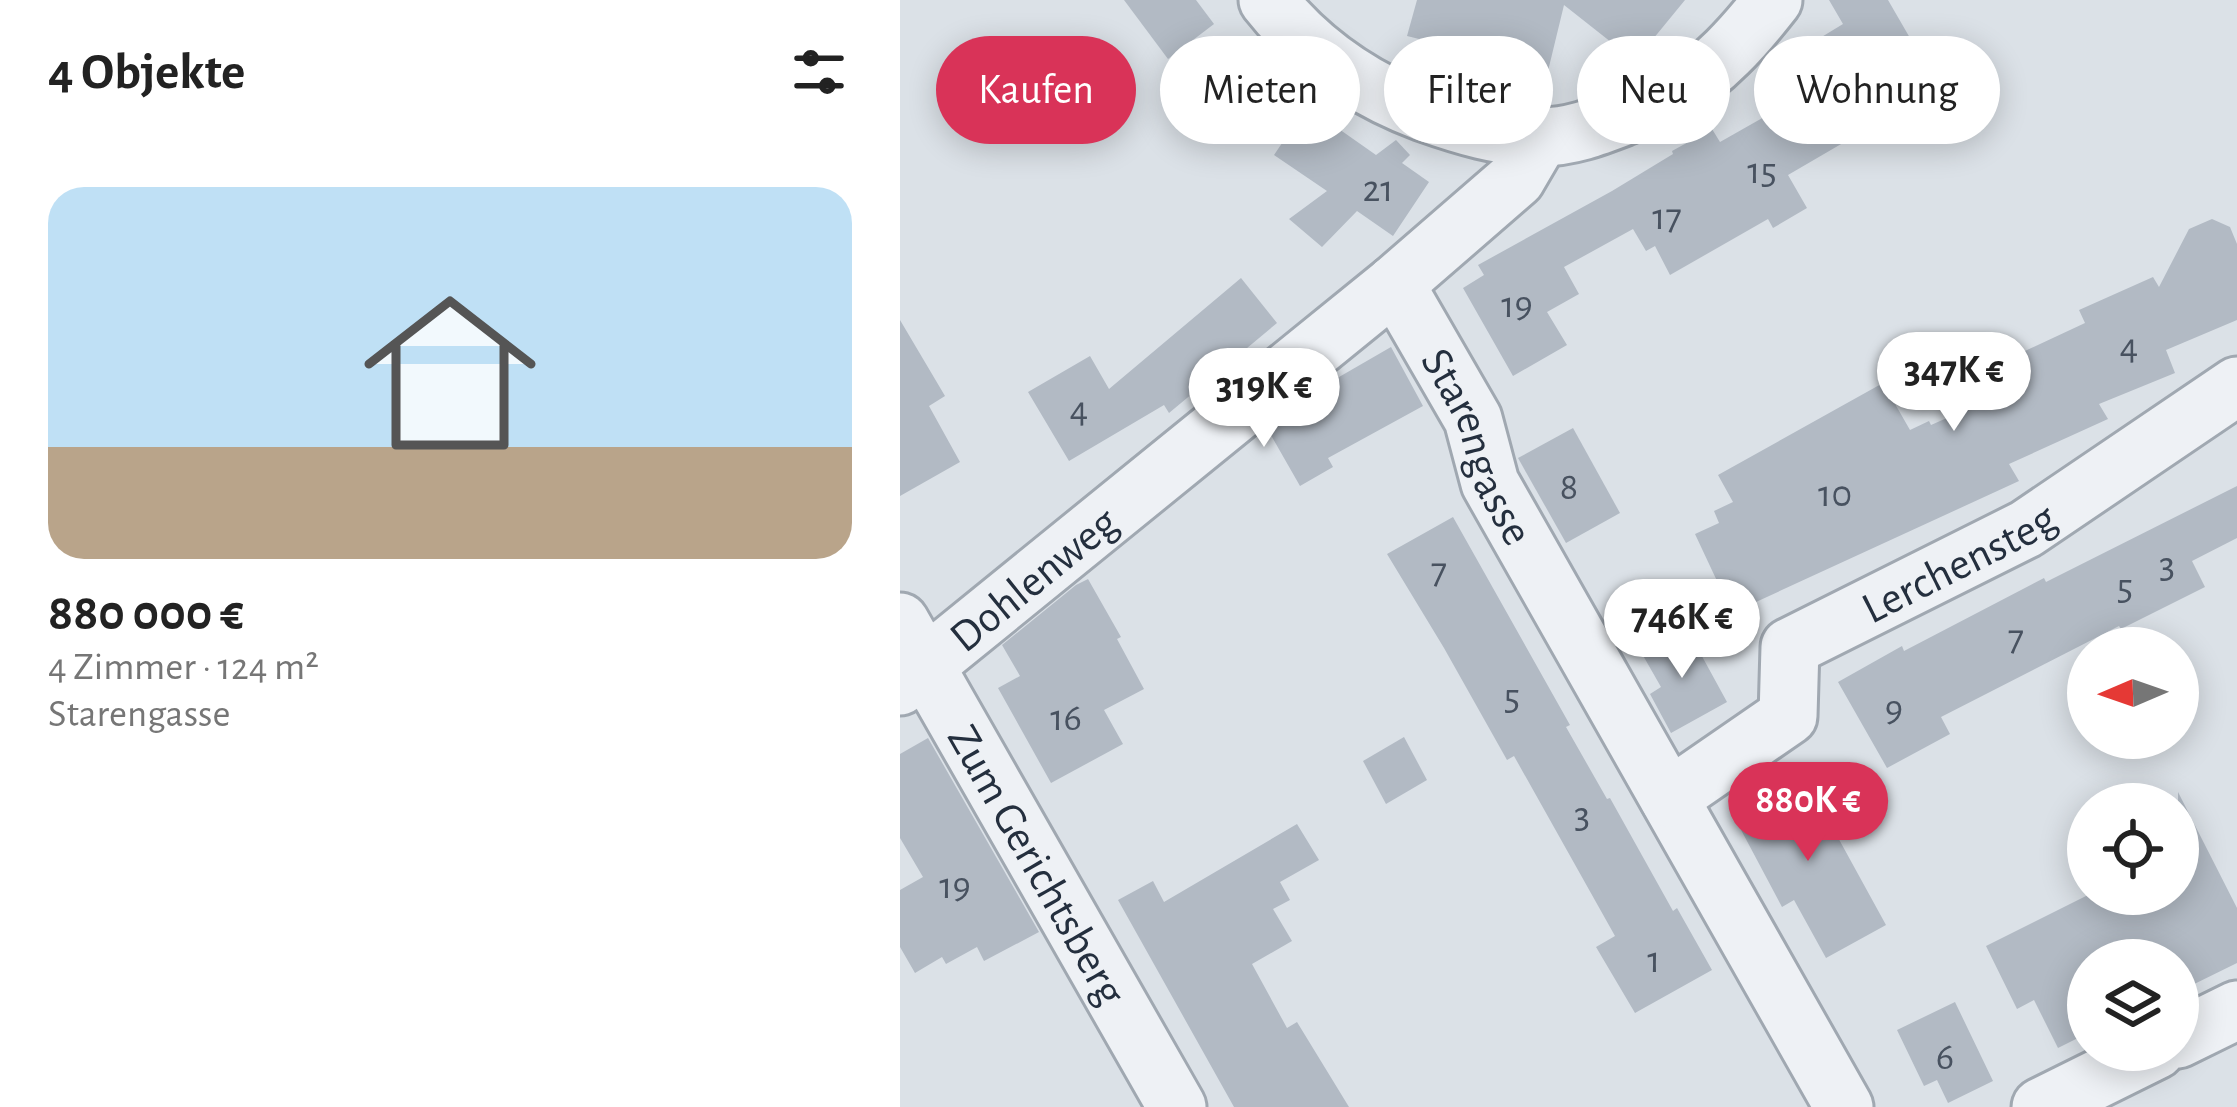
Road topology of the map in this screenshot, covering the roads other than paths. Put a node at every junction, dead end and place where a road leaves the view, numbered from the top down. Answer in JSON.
{"nodes":[{"id":1,"x":1268,"y":0,"type":"edge"},
{"id":2,"x":1773,"y":0,"type":"edge"},
{"id":3,"x":1384,"y":94,"type":"edge"},
{"id":4,"x":1553,"y":136,"type":"edge"},
{"id":5,"x":1536,"y":144,"type":"edge"},
{"id":6,"x":1395,"y":284,"type":"junction"},
{"id":7,"x":2237,"y":386,"type":"edge"},
{"id":8,"x":908,"y":658,"type":"edge"},
{"id":9,"x":1670,"y":798,"type":"junction"},
{"id":10,"x":2237,"y":1010,"type":"edge"},
{"id":11,"x":2199,"y":1029,"type":"edge"},
{"id":12,"x":2114,"y":1071,"type":"edge"},
{"id":13,"x":1177,"y":1107,"type":"edge"},
{"id":14,"x":1844,"y":1107,"type":"edge"},
{"id":15,"x":2041,"y":1107,"type":"edge"}],
"edges":[{"from":1,"to":3,"type":"street"},
{"from":2,"to":4,"type":"street"},
{"from":5,"to":6,"type":"street","name":"Dohlenweg"},
{"from":6,"to":8,"type":"street","name":"Dohlenweg"},
{"from":6,"to":9,"type":"street","name":"Starengasse"},
{"from":7,"to":9,"type":"street","name":"Lerchensteg"},
{"from":8,"to":13,"type":"street","name":"Zum Gerichtsberg"},
{"from":9,"to":14,"type":"street","name":"Starengasse"},
{"from":10,"to":11,"type":"street"},
{"from":12,"to":15,"type":"street"}]}
